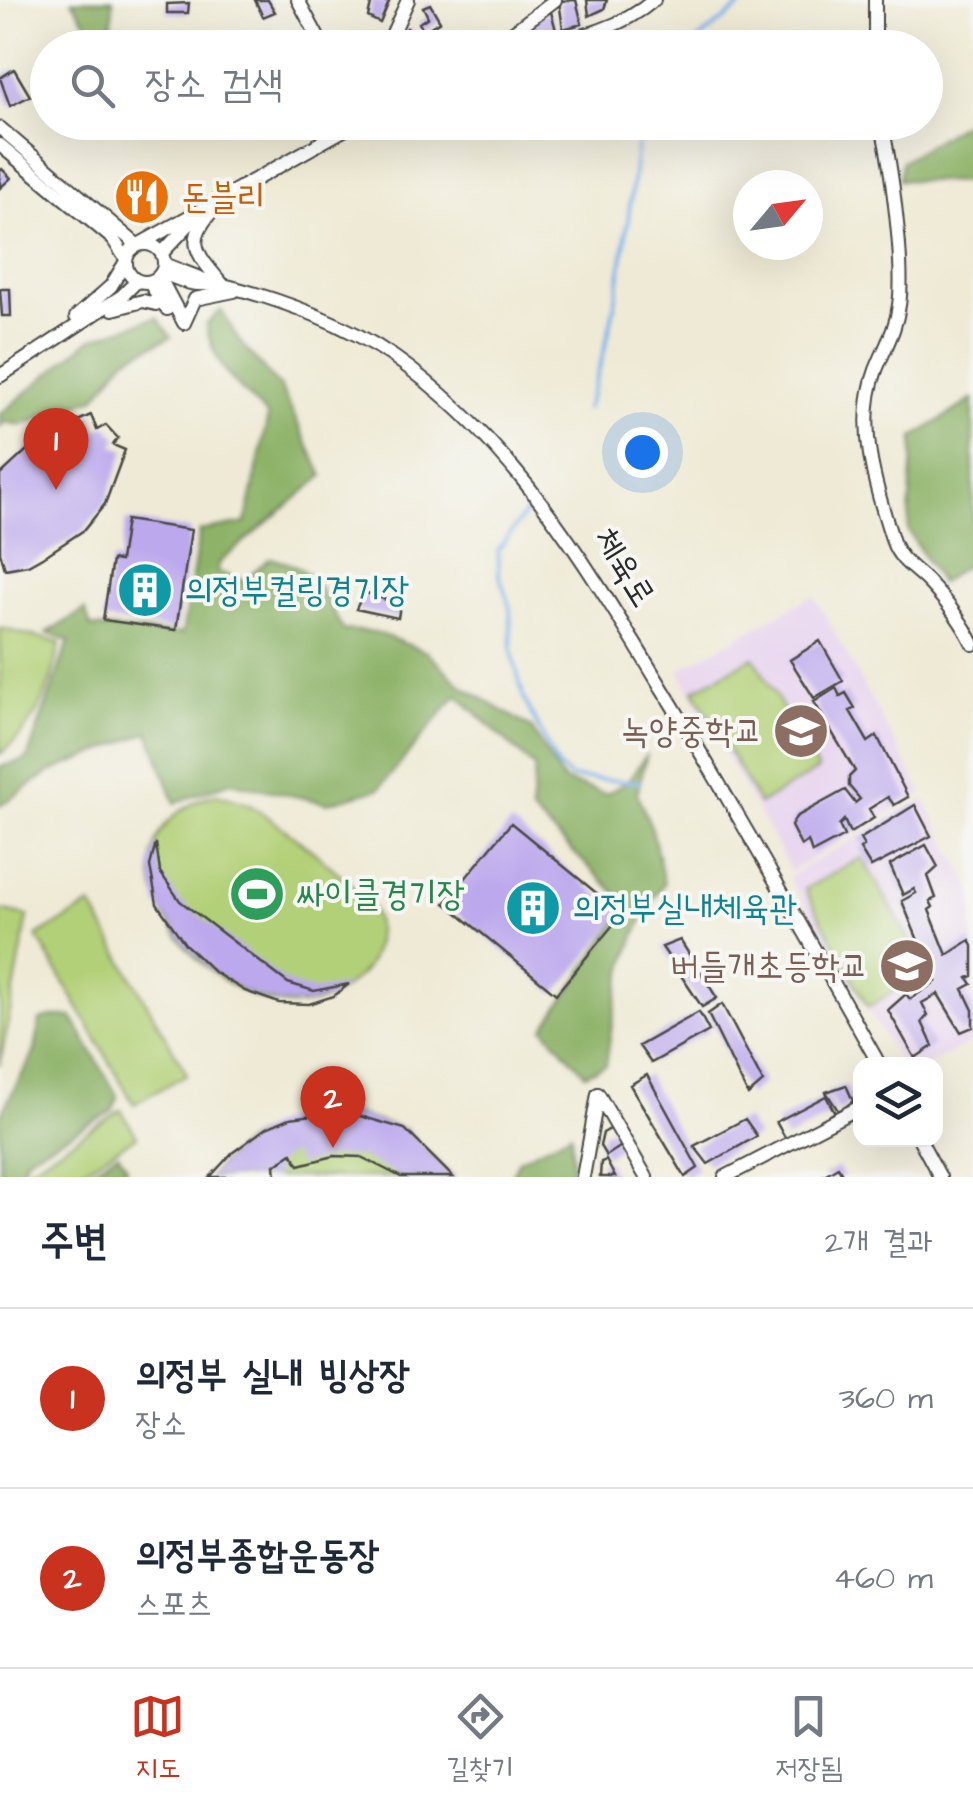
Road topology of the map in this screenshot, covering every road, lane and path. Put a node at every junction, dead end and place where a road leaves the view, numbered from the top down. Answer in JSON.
{"nodes":[{"id":1,"x":298,"y":0,"type":"edge"},
{"id":2,"x":408,"y":0,"type":"edge"},
{"id":3,"x":556,"y":0,"type":"edge"},
{"id":4,"x":654,"y":0,"type":"edge"},
{"id":5,"x":875,"y":0,"type":"edge"},
{"id":6,"x":314,"y":30,"type":"edge"},
{"id":7,"x":394,"y":30,"type":"edge"},
{"id":8,"x":516,"y":30,"type":"edge"},
{"id":9,"x":604,"y":30,"type":"edge"},
{"id":10,"x":875,"y":30,"type":"edge"},
{"id":11,"x":0,"y":128,"type":"edge"},
{"id":12,"x":326,"y":140,"type":"edge"},
{"id":13,"x":883,"y":140,"type":"edge"},
{"id":14,"x":0,"y":146,"type":"edge"},
{"id":15,"x":215,"y":203,"type":"junction"},
{"id":16,"x":138,"y":245,"type":"junction"},
{"id":17,"x":126,"y":260,"type":"junction"},
{"id":18,"x":156,"y":271,"type":"junction"},
{"id":19,"x":216,"y":283,"type":"junction"},
{"id":20,"x":248,"y":292,"type":"junction"},
{"id":21,"x":65,"y":331,"type":"junction"},
{"id":22,"x":0,"y":376,"type":"edge"},
{"id":23,"x":973,"y":644,"type":"edge"},
{"id":24,"x":874,"y":1057,"type":"edge"},
{"id":25,"x":853,"y":1111,"type":"edge"},
{"id":26,"x":924,"y":1147,"type":"edge"},
{"id":27,"x":583,"y":1177,"type":"edge"},
{"id":28,"x":646,"y":1177,"type":"edge"},
{"id":29,"x":726,"y":1177,"type":"edge"},
{"id":30,"x":940,"y":1177,"type":"edge"}],
"edges":[{"from":1,"to":6,"type":"street"},
{"from":2,"to":7,"type":"street"},
{"from":3,"to":8,"type":"street"},
{"from":4,"to":9,"type":"street"},
{"from":5,"to":10,"type":"street"},
{"from":11,"to":16,"type":"street","name":"체육로"},
{"from":12,"to":15,"type":"street"},
{"from":13,"to":23,"type":"street"},
{"from":14,"to":17,"type":"street"},
{"from":15,"to":16,"type":"street"},
{"from":15,"to":18,"type":"street"},
{"from":15,"to":19,"type":"street"},
{"from":16,"to":17,"type":"street"},
{"from":16,"to":18,"type":"street","name":"체육로"},
{"from":17,"to":18,"type":"street"},
{"from":17,"to":21,"type":"street"},
{"from":18,"to":19,"type":"street","name":"체육로"},
{"from":18,"to":20,"type":"street"},
{"from":18,"to":21,"type":"street"},
{"from":18,"to":21,"type":"street"},
{"from":19,"to":20,"type":"street","name":"체육로"},
{"from":20,"to":24,"type":"street","name":"체육로"},
{"from":21,"to":22,"type":"street"},
{"from":25,"to":29,"type":"street"},
{"from":26,"to":30,"type":"street"},
{"from":27,"to":28,"type":"street"}]}
